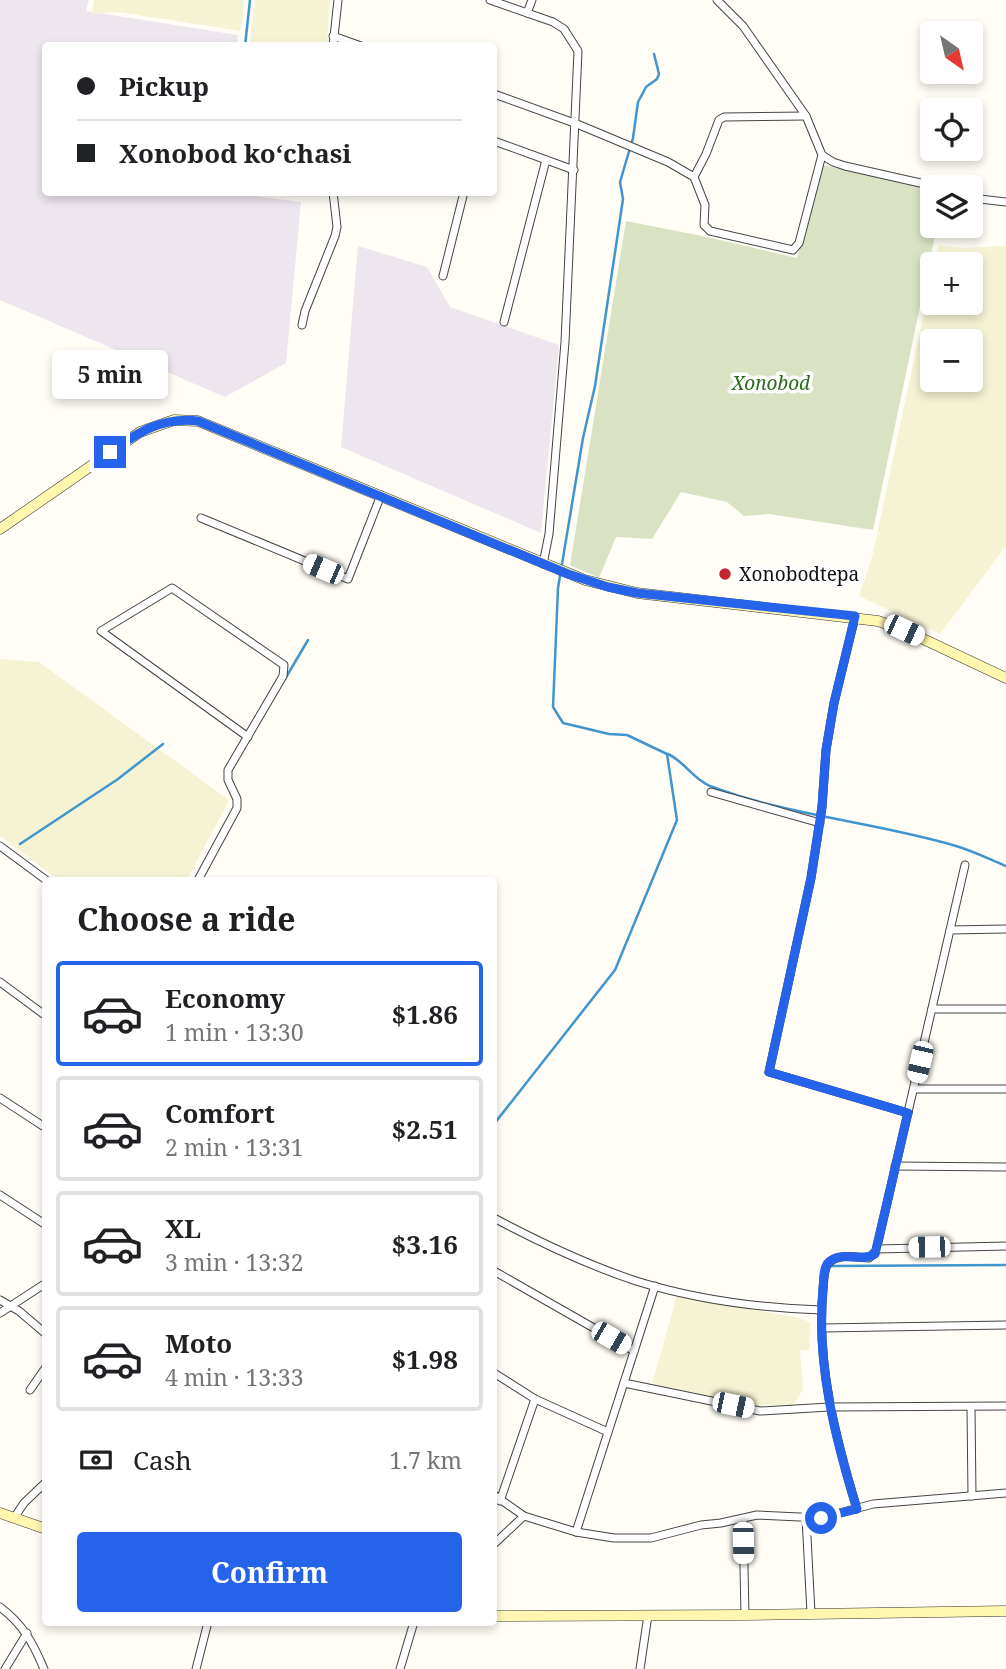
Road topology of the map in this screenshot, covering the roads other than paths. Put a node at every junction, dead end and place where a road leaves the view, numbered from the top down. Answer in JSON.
{"nodes":[{"id":1,"x":338,"y":0,"type":"edge"},
{"id":2,"x":490,"y":0,"type":"edge"},
{"id":3,"x":532,"y":0,"type":"edge"},
{"id":4,"x":717,"y":0,"type":"edge"},
{"id":5,"x":527,"y":13,"type":"junction"},
{"id":6,"x":333,"y":36,"type":"junction"},
{"id":7,"x":333,"y":42,"type":"edge"},
{"id":8,"x":350,"y":42,"type":"edge"},
{"id":9,"x":497,"y":95,"type":"edge"},
{"id":10,"x":806,"y":116,"type":"junction"},
{"id":11,"x":576,"y":124,"type":"junction"},
{"id":12,"x":497,"y":142,"type":"edge"},
{"id":13,"x":822,"y":155,"type":"junction"},
{"id":14,"x":546,"y":160,"type":"junction"},
{"id":15,"x":574,"y":170,"type":"junction"},
{"id":16,"x":694,"y":177,"type":"junction"},
{"id":17,"x":920,"y":183,"type":"edge"},
{"id":18,"x":333,"y":196,"type":"edge"},
{"id":19,"x":463,"y":196,"type":"edge"},
{"id":20,"x":983,"y":199,"type":"edge"},
{"id":21,"x":1006,"y":202,"type":"edge"},
{"id":22,"x":443,"y":276,"type":"dead end"},
{"id":23,"x":504,"y":322,"type":"dead end"},
{"id":24,"x":302,"y":325,"type":"dead end"},
{"id":25,"x":381,"y":495,"type":"junction"},
{"id":26,"x":201,"y":518,"type":"dead end"},
{"id":27,"x":0,"y":529,"type":"edge"},
{"id":28,"x":543,"y":564,"type":"junction"},
{"id":29,"x":855,"y":616,"type":"junction"},
{"id":30,"x":1006,"y":678,"type":"edge"},
{"id":31,"x":248,"y":737,"type":"junction"},
{"id":32,"x":711,"y":792,"type":"dead end"},
{"id":33,"x":820,"y":823,"type":"junction"},
{"id":34,"x":0,"y":846,"type":"edge"},
{"id":35,"x":965,"y":865,"type":"dead end"},
{"id":36,"x":42,"y":877,"type":"edge"},
{"id":37,"x":200,"y":877,"type":"edge"},
{"id":38,"x":1006,"y":929,"type":"edge"},
{"id":39,"x":950,"y":930,"type":"junction"},
{"id":40,"x":0,"y":982,"type":"edge"},
{"id":41,"x":932,"y":1009,"type":"junction"},
{"id":42,"x":1006,"y":1009,"type":"edge"},
{"id":43,"x":42,"y":1013,"type":"edge"},
{"id":44,"x":914,"y":1089,"type":"junction"},
{"id":45,"x":1006,"y":1089,"type":"edge"},
{"id":46,"x":0,"y":1098,"type":"edge"},
{"id":47,"x":908,"y":1113,"type":"junction"},
{"id":48,"x":42,"y":1125,"type":"edge"},
{"id":49,"x":895,"y":1166,"type":"junction"},
{"id":50,"x":1006,"y":1167,"type":"edge"},
{"id":51,"x":0,"y":1195,"type":"edge"},
{"id":52,"x":497,"y":1220,"type":"edge"},
{"id":53,"x":42,"y":1222,"type":"edge"},
{"id":54,"x":1006,"y":1245,"type":"edge"},
{"id":55,"x":877,"y":1249,"type":"junction"},
{"id":56,"x":497,"y":1273,"type":"edge"},
{"id":57,"x":42,"y":1286,"type":"edge"},
{"id":58,"x":656,"y":1286,"type":"junction"},
{"id":59,"x":0,"y":1300,"type":"edge"},
{"id":60,"x":9,"y":1307,"type":"junction"},
{"id":61,"x":821,"y":1310,"type":"junction"},
{"id":62,"x":0,"y":1313,"type":"edge"},
{"id":63,"x":1006,"y":1325,"type":"edge"},
{"id":64,"x":823,"y":1328,"type":"junction"},
{"id":65,"x":42,"y":1331,"type":"edge"},
{"id":66,"x":634,"y":1351,"type":"junction"},
{"id":67,"x":42,"y":1373,"type":"edge"},
{"id":68,"x":497,"y":1375,"type":"edge"},
{"id":69,"x":624,"y":1382,"type":"junction"},
{"id":70,"x":30,"y":1390,"type":"dead end"},
{"id":71,"x":535,"y":1399,"type":"junction"},
{"id":72,"x":1006,"y":1406,"type":"edge"},
{"id":73,"x":829,"y":1407,"type":"junction"},
{"id":74,"x":971,"y":1408,"type":"junction"},
{"id":75,"x":608,"y":1433,"type":"junction"},
{"id":76,"x":42,"y":1486,"type":"edge"},
{"id":77,"x":1006,"y":1493,"type":"edge"},
{"id":78,"x":972,"y":1496,"type":"junction"},
{"id":79,"x":497,"y":1498,"type":"edge"},
{"id":80,"x":857,"y":1509,"type":"junction"},
{"id":81,"x":0,"y":1513,"type":"edge"},
{"id":82,"x":524,"y":1516,"type":"junction"},
{"id":83,"x":14,"y":1518,"type":"junction"},
{"id":84,"x":743,"y":1518,"type":"junction"},
{"id":85,"x":806,"y":1518,"type":"junction"},
{"id":86,"x":42,"y":1527,"type":"edge"},
{"id":87,"x":576,"y":1532,"type":"junction"},
{"id":88,"x":497,"y":1541,"type":"edge"},
{"id":89,"x":0,"y":1607,"type":"edge"},
{"id":90,"x":1006,"y":1611,"type":"edge"},
{"id":91,"x":811,"y":1613,"type":"junction"},
{"id":92,"x":648,"y":1615,"type":"junction"},
{"id":93,"x":745,"y":1615,"type":"junction"},
{"id":94,"x":497,"y":1616,"type":"edge"},
{"id":95,"x":207,"y":1626,"type":"edge"},
{"id":96,"x":413,"y":1626,"type":"edge"},
{"id":97,"x":27,"y":1633,"type":"junction"},
{"id":98,"x":5,"y":1669,"type":"edge"},
{"id":99,"x":44,"y":1669,"type":"edge"},
{"id":100,"x":197,"y":1669,"type":"edge"},
{"id":101,"x":400,"y":1669,"type":"edge"},
{"id":102,"x":640,"y":1669,"type":"edge"}],
"edges":[{"from":1,"to":6,"type":"street"},
{"from":2,"to":5,"type":"street"},
{"from":3,"to":5,"type":"street"},
{"from":4,"to":10,"type":"street"},
{"from":5,"to":11,"type":"street"},
{"from":6,"to":7,"type":"street"},
{"from":6,"to":8,"type":"street"},
{"from":9,"to":11,"type":"street"},
{"from":10,"to":13,"type":"street"},
{"from":10,"to":16,"type":"street"},
{"from":11,"to":15,"type":"street"},
{"from":11,"to":16,"type":"street"},
{"from":12,"to":14,"type":"street"},
{"from":13,"to":16,"type":"street"},
{"from":13,"to":17,"type":"street"},
{"from":14,"to":15,"type":"street"},
{"from":14,"to":23,"type":"street"},
{"from":15,"to":28,"type":"street"},
{"from":18,"to":24,"type":"street"},
{"from":19,"to":22,"type":"street"},
{"from":20,"to":21,"type":"street"},
{"from":25,"to":26,"type":"street"},
{"from":25,"to":27,"type":"main road"},
{"from":25,"to":28,"type":"main road"},
{"from":28,"to":29,"type":"main road"},
{"from":29,"to":30,"type":"main road"},
{"from":29,"to":33,"type":"street"},
{"from":31,"to":31,"type":"street"},
{"from":31,"to":37,"type":"street"},
{"from":32,"to":33,"type":"street"},
{"from":33,"to":47,"type":"street"},
{"from":34,"to":36,"type":"street"},
{"from":35,"to":39,"type":"street"},
{"from":38,"to":39,"type":"street"},
{"from":39,"to":41,"type":"street"},
{"from":40,"to":43,"type":"street"},
{"from":41,"to":42,"type":"street"},
{"from":41,"to":44,"type":"street"},
{"from":44,"to":45,"type":"street"},
{"from":44,"to":47,"type":"street"},
{"from":46,"to":48,"type":"street"},
{"from":47,"to":49,"type":"street"},
{"from":49,"to":50,"type":"street"},
{"from":49,"to":55,"type":"street"},
{"from":51,"to":53,"type":"street"},
{"from":52,"to":58,"type":"street"},
{"from":54,"to":55,"type":"street"},
{"from":55,"to":61,"type":"street"},
{"from":56,"to":66,"type":"street"},
{"from":57,"to":60,"type":"street"},
{"from":58,"to":61,"type":"street"},
{"from":58,"to":66,"type":"street"},
{"from":59,"to":60,"type":"street"},
{"from":60,"to":62,"type":"street"},
{"from":60,"to":65,"type":"street"},
{"from":61,"to":64,"type":"street"},
{"from":63,"to":64,"type":"street"},
{"from":64,"to":73,"type":"street"},
{"from":66,"to":69,"type":"street"},
{"from":67,"to":70,"type":"street"},
{"from":68,"to":71,"type":"street"},
{"from":69,"to":73,"type":"street"},
{"from":69,"to":75,"type":"street"},
{"from":71,"to":75,"type":"street"},
{"from":71,"to":79,"type":"street"},
{"from":72,"to":74,"type":"street"},
{"from":73,"to":74,"type":"street"},
{"from":73,"to":80,"type":"street"},
{"from":74,"to":78,"type":"street"},
{"from":75,"to":87,"type":"street"},
{"from":76,"to":83,"type":"street"},
{"from":77,"to":78,"type":"street"},
{"from":78,"to":80,"type":"street"},
{"from":79,"to":82,"type":"street"},
{"from":80,"to":85,"type":"street"},
{"from":81,"to":83,"type":"main road"},
{"from":82,"to":87,"type":"street"},
{"from":82,"to":88,"type":"street"},
{"from":83,"to":86,"type":"main road"},
{"from":84,"to":85,"type":"street"},
{"from":84,"to":87,"type":"street"},
{"from":84,"to":93,"type":"street"},
{"from":85,"to":91,"type":"street"},
{"from":89,"to":97,"type":"street"},
{"from":90,"to":91,"type":"main road"},
{"from":91,"to":93,"type":"main road"},
{"from":92,"to":93,"type":"main road"},
{"from":92,"to":94,"type":"main road"},
{"from":92,"to":102,"type":"street"},
{"from":95,"to":100,"type":"street"},
{"from":96,"to":101,"type":"street"},
{"from":97,"to":98,"type":"street"},
{"from":97,"to":99,"type":"street"}]}
